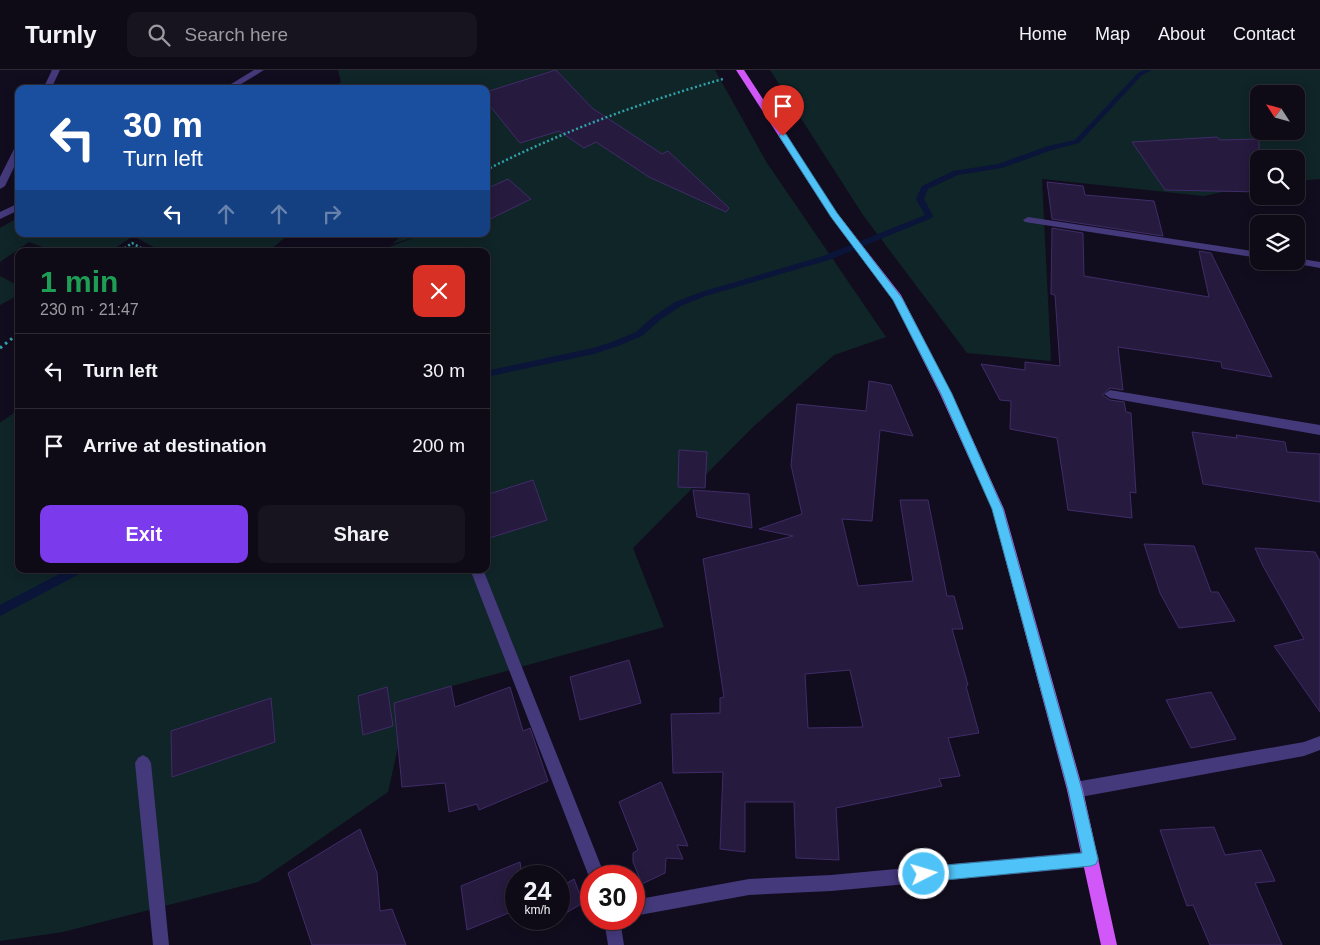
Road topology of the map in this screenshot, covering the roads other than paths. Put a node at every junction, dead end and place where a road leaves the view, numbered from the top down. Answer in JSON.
{"nodes":[{"id":1,"x":56,"y":70,"type":"edge"},
{"id":2,"x":260,"y":70,"type":"edge"},
{"id":3,"x":741,"y":72,"type":"edge"},
{"id":4,"x":49,"y":85,"type":"edge"},
{"id":5,"x":234,"y":85,"type":"edge"},
{"id":6,"x":15,"y":155,"type":"edge"},
{"id":7,"x":0,"y":186,"type":"edge"},
{"id":8,"x":15,"y":208,"type":"edge"},
{"id":9,"x":0,"y":216,"type":"edge"},
{"id":10,"x":1028,"y":220,"type":"dead end"},
{"id":11,"x":1250,"y":254,"type":"edge"},
{"id":12,"x":1305,"y":262,"type":"edge"},
{"id":13,"x":1320,"y":264,"type":"edge"},
{"id":14,"x":1110,"y":394,"type":"dead end"},
{"id":15,"x":1320,"y":430,"type":"edge"},
{"id":16,"x":478,"y":573,"type":"edge"},
{"id":17,"x":1320,"y":744,"type":"edge"},
{"id":18,"x":143,"y":763,"type":"dead end"},
{"id":19,"x":1075,"y":790,"type":"junction"},
{"id":20,"x":1091,"y":859,"type":"junction"},
{"id":21,"x":593,"y":865,"type":"edge"},
{"id":22,"x":645,"y":906,"type":"edge"},
{"id":23,"x":614,"y":930,"type":"edge"},
{"id":24,"x":161,"y":945,"type":"edge"},
{"id":25,"x":616,"y":945,"type":"edge"},
{"id":26,"x":1109,"y":945,"type":"edge"}],
"edges":[{"from":1,"to":4,"type":"street"},
{"from":2,"to":5,"type":"street"},
{"from":3,"to":19,"type":"main road"},
{"from":6,"to":7,"type":"street"},
{"from":8,"to":9,"type":"street"},
{"from":10,"to":11,"type":"street"},
{"from":12,"to":13,"type":"street"},
{"from":14,"to":15,"type":"street"},
{"from":16,"to":21,"type":"street"},
{"from":17,"to":19,"type":"street"},
{"from":18,"to":24,"type":"street"},
{"from":19,"to":20,"type":"main road"},
{"from":20,"to":22,"type":"street"},
{"from":20,"to":26,"type":"main road"},
{"from":23,"to":25,"type":"street"}]}
